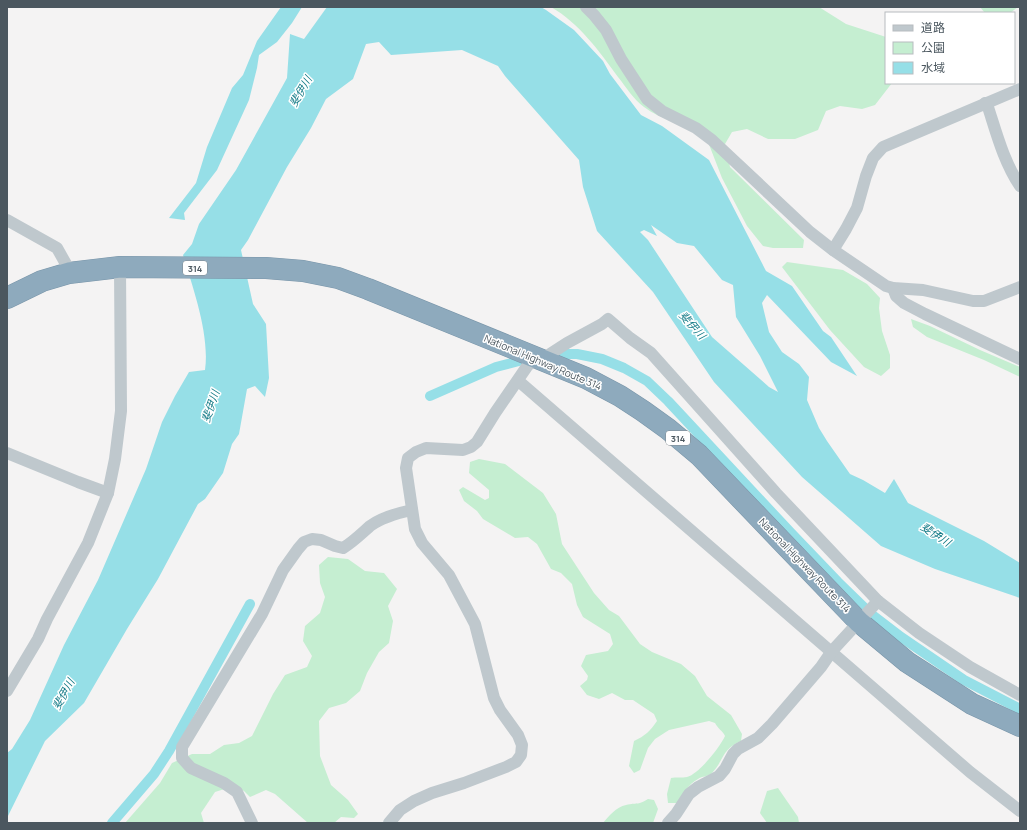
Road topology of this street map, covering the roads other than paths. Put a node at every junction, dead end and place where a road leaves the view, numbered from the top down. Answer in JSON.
{"nodes":[{"id":1,"x":586,"y":7,"type":"edge"},
{"id":2,"x":1020,"y":89,"type":"edge"},
{"id":3,"x":985,"y":103,"type":"junction"},
{"id":4,"x":1020,"y":186,"type":"edge"},
{"id":5,"x":7,"y":220,"type":"edge"},
{"id":6,"x":832,"y":250,"type":"junction"},
{"id":7,"x":123,"y":267,"type":"junction"},
{"id":8,"x":69,"y":273,"type":"junction"},
{"id":9,"x":893,"y":288,"type":"junction"},
{"id":10,"x":1020,"y":288,"type":"edge"},
{"id":11,"x":7,"y":298,"type":"edge"},
{"id":12,"x":1020,"y":358,"type":"edge"},
{"id":13,"x":539,"y":359,"type":"junction"},
{"id":14,"x":517,"y":382,"type":"junction"},
{"id":15,"x":7,"y":453,"type":"edge"},
{"id":16,"x":108,"y":493,"type":"junction"},
{"id":17,"x":412,"y":510,"type":"junction"},
{"id":18,"x":878,"y":601,"type":"junction"},
{"id":19,"x":859,"y":622,"type":"junction"},
{"id":20,"x":832,"y":651,"type":"junction"},
{"id":21,"x":7,"y":691,"type":"edge"},
{"id":22,"x":1020,"y":695,"type":"edge"},
{"id":23,"x":1020,"y":726,"type":"edge"},
{"id":24,"x":1020,"y":812,"type":"edge"},
{"id":25,"x":252,"y":823,"type":"edge"},
{"id":26,"x":390,"y":823,"type":"edge"},
{"id":27,"x":668,"y":823,"type":"edge"}],
"edges":[{"from":1,"to":6,"type":"street"},
{"from":2,"to":3,"type":"street"},
{"from":3,"to":4,"type":"street"},
{"from":3,"to":6,"type":"street"},
{"from":5,"to":8,"type":"street"},
{"from":6,"to":9,"type":"street"},
{"from":7,"to":8,"type":"highway","name":"National Highway Route 314","number":"314"},
{"from":7,"to":13,"type":"highway","name":"National Highway Route 314","number":"314"},
{"from":7,"to":16,"type":"street"},
{"from":8,"to":11,"type":"highway","name":"National Highway Route 314","number":"314"},
{"from":9,"to":10,"type":"street"},
{"from":9,"to":12,"type":"street"},
{"from":13,"to":14,"type":"street"},
{"from":13,"to":18,"type":"street"},
{"from":13,"to":19,"type":"highway","name":"National Highway Route 314","number":"314"},
{"from":14,"to":17,"type":"street"},
{"from":14,"to":20,"type":"street"},
{"from":15,"to":16,"type":"street"},
{"from":16,"to":21,"type":"street"},
{"from":17,"to":25,"type":"street"},
{"from":17,"to":26,"type":"street"},
{"from":18,"to":19,"type":"street"},
{"from":18,"to":22,"type":"street"},
{"from":19,"to":20,"type":"street"},
{"from":19,"to":23,"type":"highway","name":"National Highway Route 314","number":"314"},
{"from":20,"to":24,"type":"street"},
{"from":20,"to":27,"type":"street"}]}
